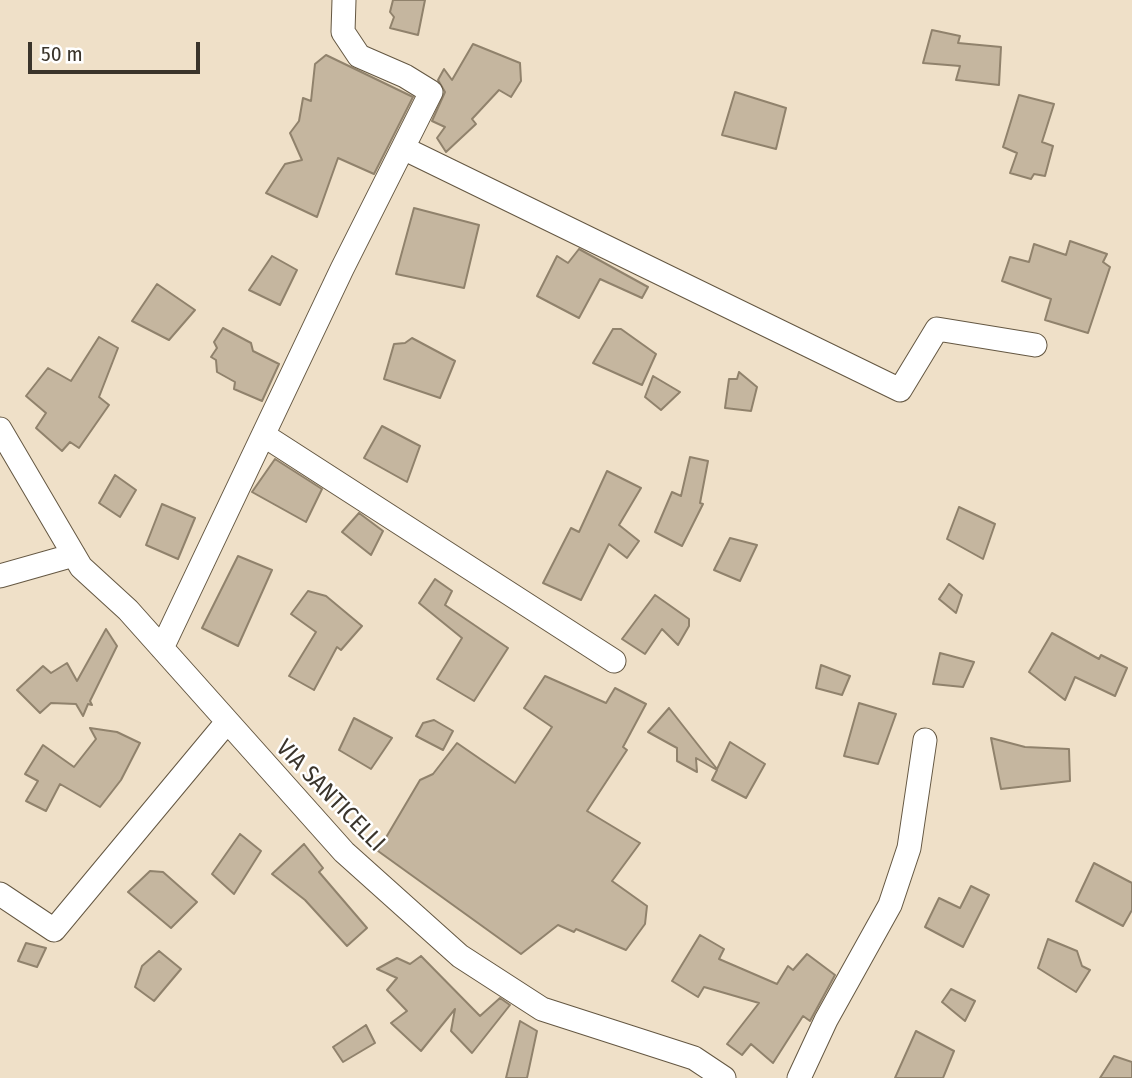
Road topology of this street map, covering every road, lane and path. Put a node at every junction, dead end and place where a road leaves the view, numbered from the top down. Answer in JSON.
{"nodes":[{"id":1,"x":344,"y":0,"type":"edge"},
{"id":2,"x":402,"y":148,"type":"junction"},
{"id":3,"x":1035,"y":345,"type":"dead end"},
{"id":4,"x":0,"y":429,"type":"edge"},
{"id":5,"x":265,"y":436,"type":"junction"},
{"id":6,"x":74,"y":555,"type":"junction"},
{"id":7,"x":0,"y":576,"type":"edge"},
{"id":8,"x":163,"y":648,"type":"junction"},
{"id":9,"x":614,"y":661,"type":"dead end"},
{"id":10,"x":227,"y":722,"type":"junction"},
{"id":11,"x":925,"y":740,"type":"dead end"},
{"id":12,"x":0,"y":894,"type":"edge"},
{"id":13,"x":724,"y":1078,"type":"edge"},
{"id":14,"x":799,"y":1078,"type":"edge"}],
"edges":[{"from":1,"to":2,"type":"street"},
{"from":2,"to":3,"type":"street"},
{"from":2,"to":5,"type":"street"},
{"from":4,"to":6,"type":"street","name":"VIA SANTICELLI"},
{"from":5,"to":8,"type":"street"},
{"from":5,"to":9,"type":"street"},
{"from":6,"to":7,"type":"street"},
{"from":6,"to":8,"type":"street","name":"VIA SANTICELLI"},
{"from":8,"to":10,"type":"street","name":"VIA SANTICELLI"},
{"from":10,"to":12,"type":"street"},
{"from":10,"to":13,"type":"street","name":"VIA SANTICELLI"},
{"from":11,"to":14,"type":"street"}]}
